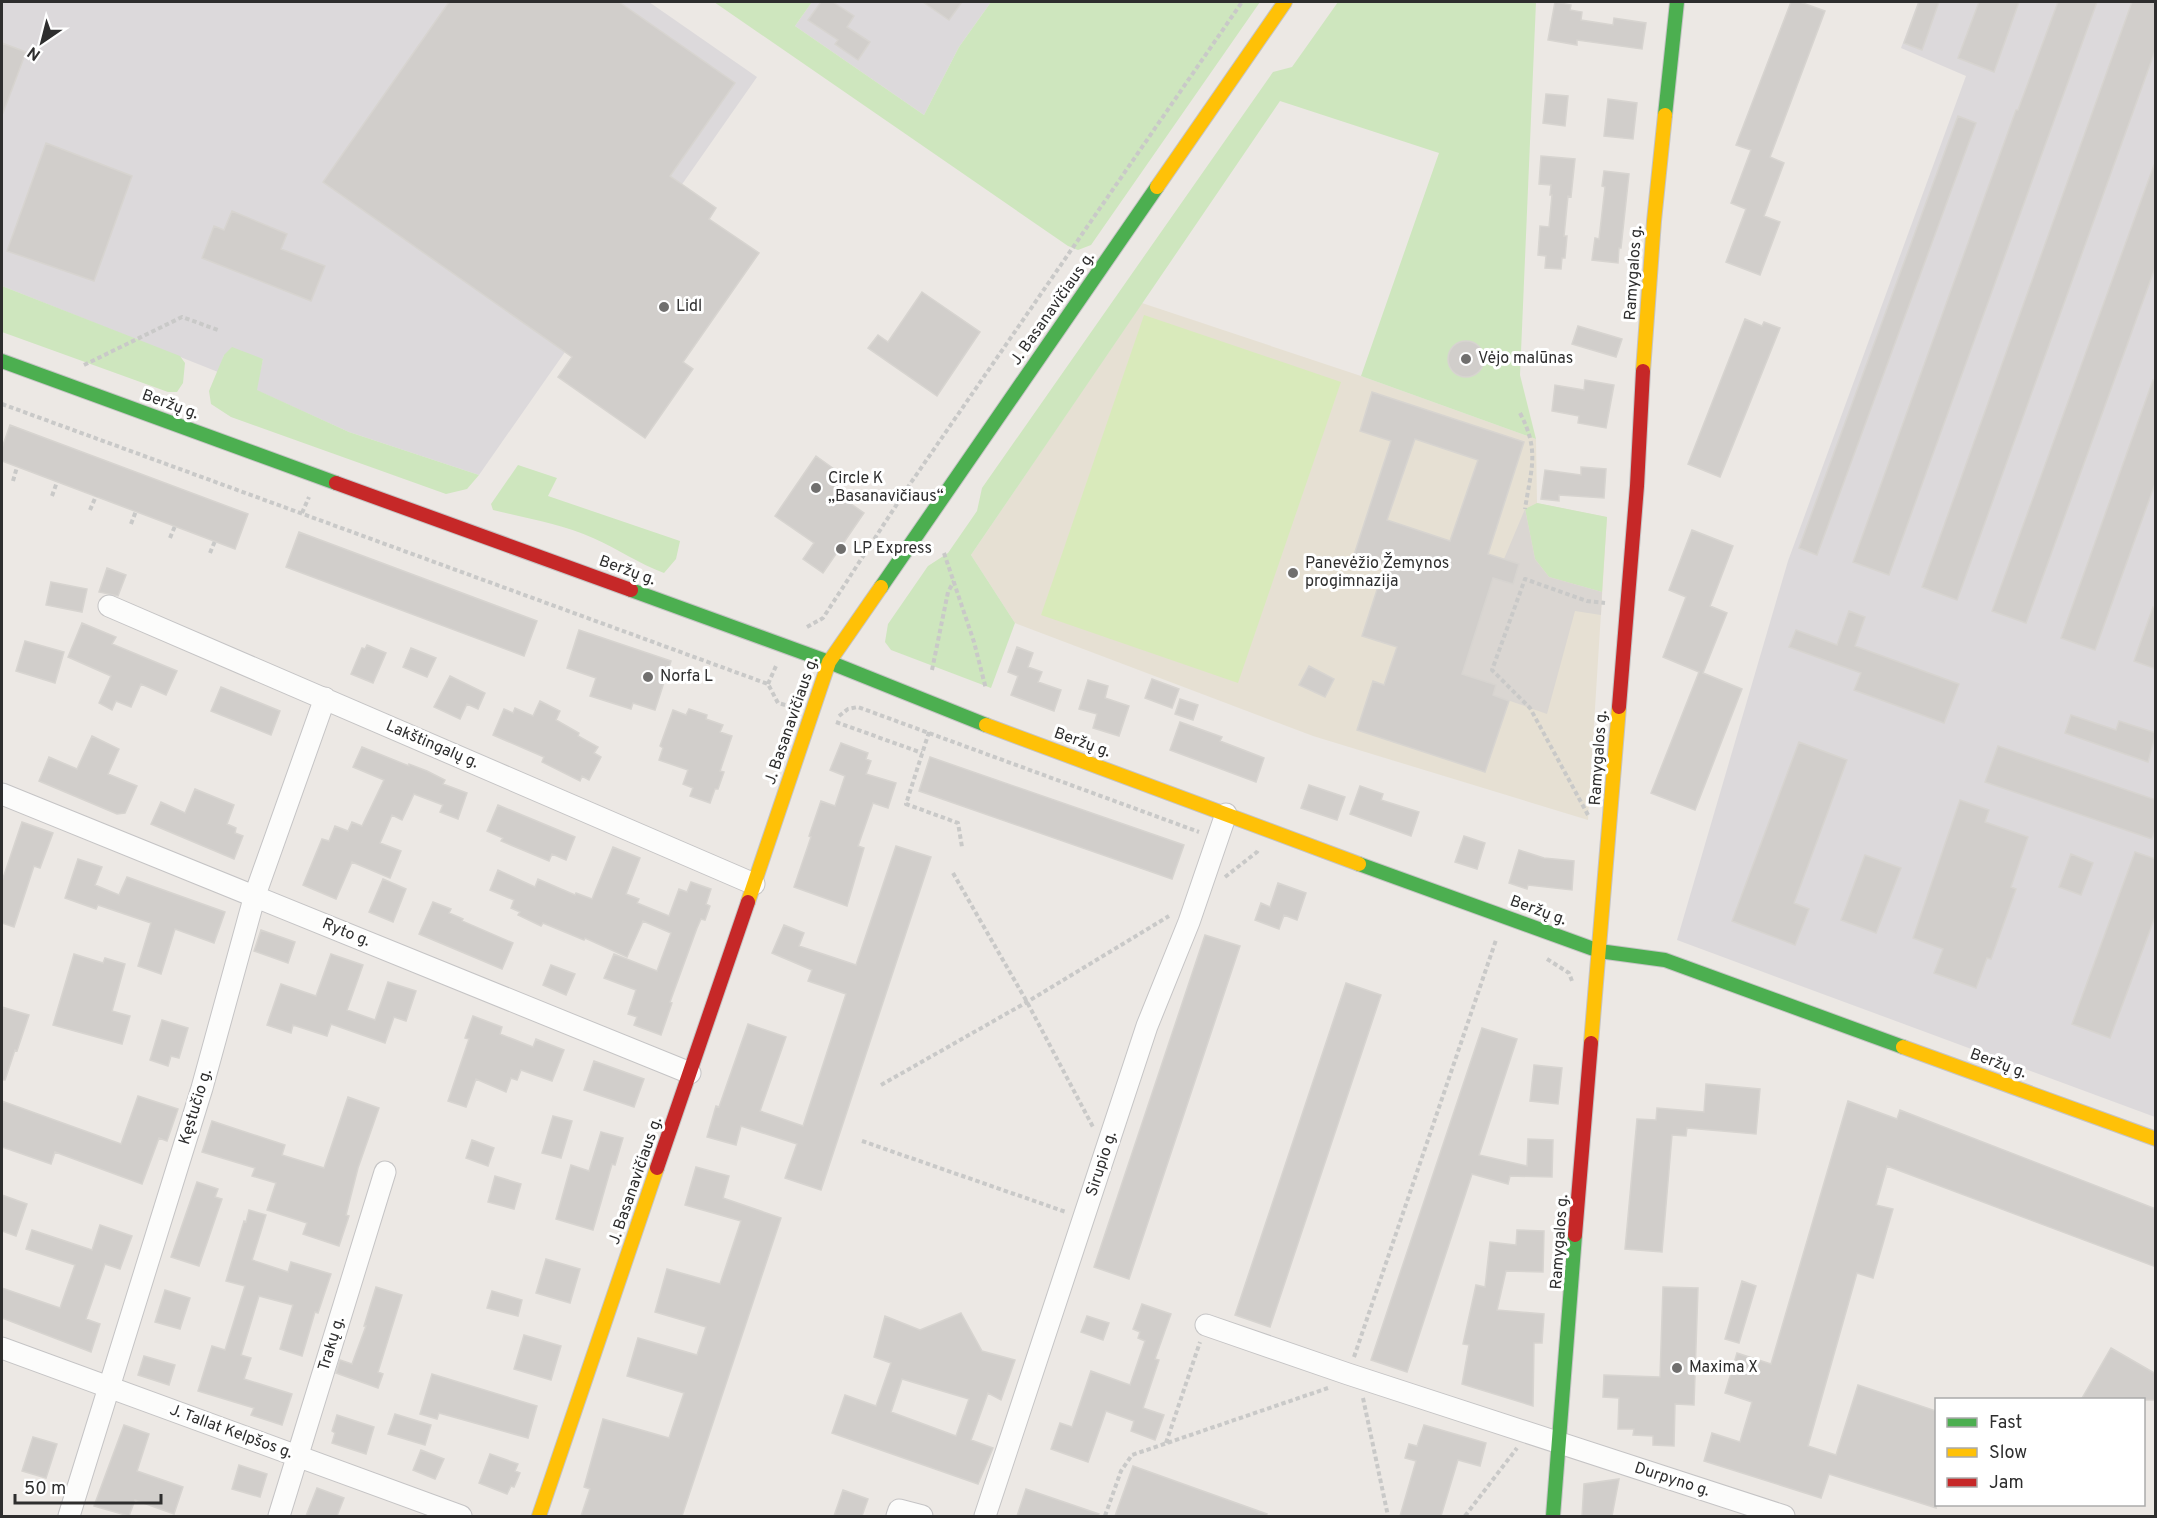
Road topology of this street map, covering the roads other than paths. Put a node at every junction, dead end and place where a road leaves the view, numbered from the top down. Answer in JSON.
{"nodes":[{"id":1,"x":1285,"y":2,"type":"edge"},
{"id":2,"x":1677,"y":2,"type":"edge"},
{"id":3,"x":3,"y":366,"type":"edge"},
{"id":4,"x":109,"y":606,"type":"dead end"},
{"id":5,"x":829,"y":662,"type":"junction"},
{"id":6,"x":325,"y":698,"type":"junction"},
{"id":7,"x":2,"y":794,"type":"edge"},
{"id":8,"x":1226,"y":814,"type":"junction"},
{"id":9,"x":754,"y":884,"type":"junction"},
{"id":10,"x":255,"y":896,"type":"junction"},
{"id":11,"x":1599,"y":951,"type":"junction"},
{"id":12,"x":690,"y":1073,"type":"junction"},
{"id":13,"x":2156,"y":1139,"type":"edge"},
{"id":14,"x":385,"y":1172,"type":"dead end"},
{"id":15,"x":1206,"y":1325,"type":"road end"},
{"id":16,"x":2,"y":1348,"type":"edge"},
{"id":17,"x":109,"y":1387,"type":"junction"},
{"id":18,"x":1559,"y":1443,"type":"junction"},
{"id":19,"x":298,"y":1456,"type":"junction"},
{"id":20,"x":69,"y":1516,"type":"edge"},
{"id":21,"x":279,"y":1516,"type":"edge"},
{"id":22,"x":461,"y":1516,"type":"edge"},
{"id":23,"x":538,"y":1516,"type":"edge"},
{"id":24,"x":897,"y":1516,"type":"edge"},
{"id":25,"x":922,"y":1516,"type":"edge"},
{"id":26,"x":985,"y":1516,"type":"edge"},
{"id":27,"x":1553,"y":1516,"type":"edge"},
{"id":28,"x":1784,"y":1516,"type":"edge"}],
"edges":[{"from":1,"to":5,"type":"main road","name":"J. Basanavičiaus g."},
{"from":2,"to":11,"type":"main road","name":"Ramygalos g."},
{"from":3,"to":5,"type":"main road","name":"Beržų g."},
{"from":4,"to":6,"type":"street","name":"Lakštingalų g."},
{"from":5,"to":8,"type":"main road","name":"Beržų g."},
{"from":5,"to":9,"type":"main road","name":"J. Basanavičiaus g."},
{"from":6,"to":9,"type":"street","name":"Lakštingalų g."},
{"from":6,"to":10,"type":"street","name":"Kęstučio g."},
{"from":7,"to":10,"type":"street","name":"Ryto g."},
{"from":8,"to":11,"type":"main road","name":"Beržų g."},
{"from":8,"to":26,"type":"street","name":"Sirupio g."},
{"from":9,"to":12,"type":"main road","name":"J. Basanavičiaus g."},
{"from":10,"to":12,"type":"street","name":"Ryto g."},
{"from":10,"to":17,"type":"street","name":"Kęstučio g."},
{"from":11,"to":13,"type":"main road","name":"Beržų g."},
{"from":11,"to":18,"type":"main road","name":"Ramygalos g."},
{"from":12,"to":23,"type":"main road","name":"J. Basanavičiaus g."},
{"from":14,"to":19,"type":"street","name":"Trakų g."},
{"from":15,"to":18,"type":"street","name":"Durpyno g."},
{"from":16,"to":17,"type":"street","name":"J. Tallat Kelpšos g."},
{"from":17,"to":19,"type":"street","name":"J. Tallat Kelpšos g."},
{"from":17,"to":20,"type":"street","name":"Kęstučio g."},
{"from":18,"to":27,"type":"main road","name":"Ramygalos g."},
{"from":18,"to":28,"type":"street","name":"Durpyno g."},
{"from":19,"to":21,"type":"street","name":"Trakų g."},
{"from":19,"to":22,"type":"street","name":"J. Tallat Kelpšos g."},
{"from":24,"to":25,"type":"street"}]}
